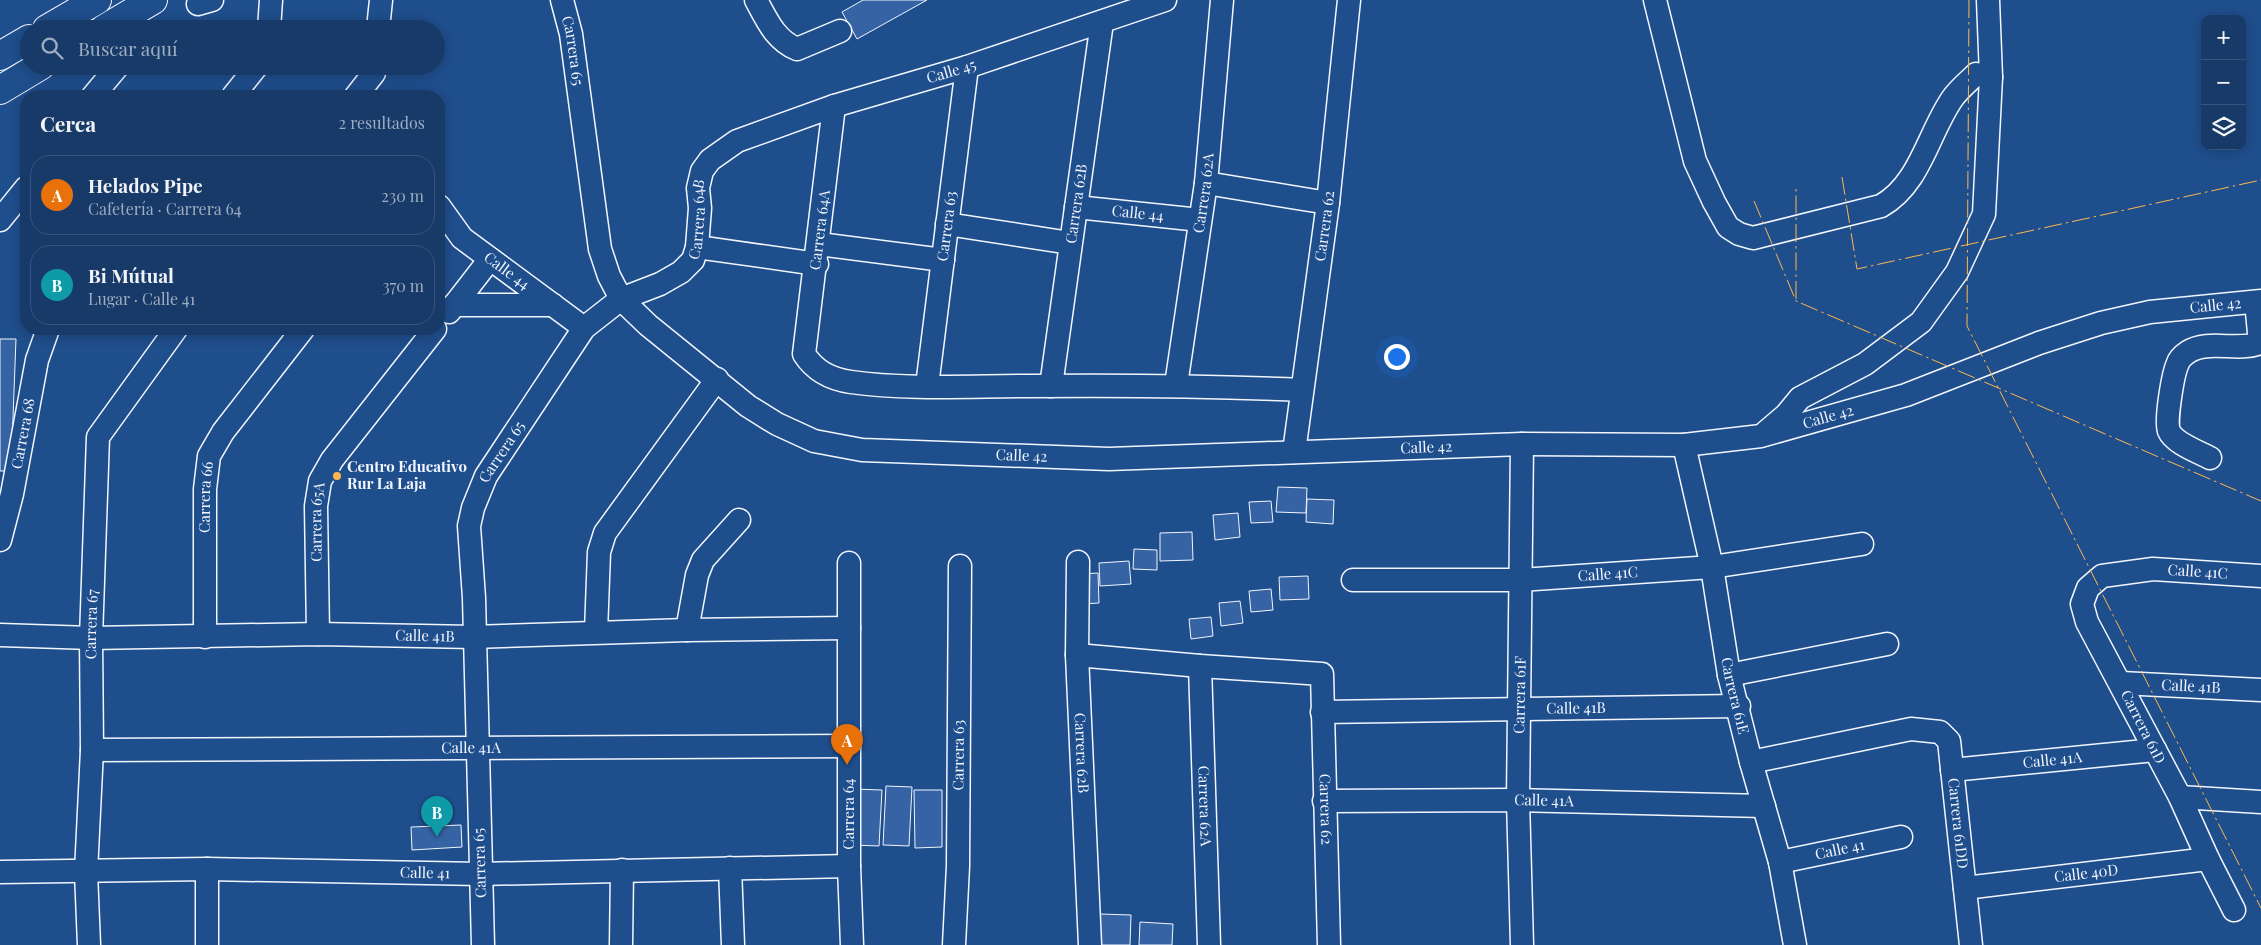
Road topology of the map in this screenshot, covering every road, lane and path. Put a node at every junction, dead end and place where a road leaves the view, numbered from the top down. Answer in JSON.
{"nodes":[{"id":1,"x":97,"y":0,"type":"edge"},
{"id":2,"x":153,"y":0,"type":"edge"},
{"id":3,"x":271,"y":0,"type":"edge"},
{"id":4,"x":381,"y":0,"type":"edge"},
{"id":5,"x":562,"y":0,"type":"edge"},
{"id":6,"x":756,"y":0,"type":"edge"},
{"id":7,"x":1165,"y":0,"type":"edge"},
{"id":8,"x":1222,"y":0,"type":"edge"},
{"id":9,"x":1349,"y":0,"type":"edge"},
{"id":10,"x":1655,"y":0,"type":"edge"},
{"id":11,"x":1988,"y":0,"type":"edge"},
{"id":12,"x":63,"y":20,"type":"edge"},
{"id":13,"x":119,"y":20,"type":"edge"},
{"id":14,"x":270,"y":20,"type":"edge"},
{"id":15,"x":379,"y":20,"type":"edge"},
{"id":16,"x":1102,"y":22,"type":"junction"},
{"id":17,"x":840,"y":31,"type":"dead end"},
{"id":18,"x":20,"y":44,"type":"edge"},
{"id":19,"x":0,"y":56,"type":"edge"},
{"id":20,"x":967,"y":67,"type":"junction"},
{"id":21,"x":25,"y":75,"type":"edge"},
{"id":22,"x":110,"y":75,"type":"edge"},
{"id":23,"x":250,"y":75,"type":"edge"},
{"id":24,"x":372,"y":75,"type":"edge"},
{"id":25,"x":1991,"y":77,"type":"junction"},
{"id":26,"x":0,"y":90,"type":"edge"},
{"id":27,"x":98,"y":90,"type":"edge"},
{"id":28,"x":238,"y":90,"type":"edge"},
{"id":29,"x":361,"y":90,"type":"edge"},
{"id":30,"x":834,"y":106,"type":"junction"},
{"id":31,"x":737,"y":141,"type":"joint"},
{"id":32,"x":1206,"y":183,"type":"junction"},
{"id":33,"x":20,"y":195,"type":"edge"},
{"id":34,"x":1328,"y":204,"type":"junction"},
{"id":35,"x":1076,"y":207,"type":"junction"},
{"id":36,"x":445,"y":214,"type":"edge"},
{"id":37,"x":0,"y":220,"type":"edge"},
{"id":38,"x":1200,"y":220,"type":"junction"},
{"id":39,"x":948,"y":224,"type":"junction"},
{"id":40,"x":1070,"y":244,"type":"junction"},
{"id":41,"x":697,"y":247,"type":"junction"},
{"id":42,"x":818,"y":254,"type":"junction"},
{"id":43,"x":490,"y":259,"type":"junction"},
{"id":44,"x":943,"y":260,"type":"junction"},
{"id":45,"x":621,"y":299,"type":"junction"},
{"id":46,"x":2258,"y":302,"type":"edge"},
{"id":47,"x":454,"y":304,"type":"junction"},
{"id":48,"x":553,"y":305,"type":"junction"},
{"id":49,"x":445,"y":316,"type":"edge"},
{"id":50,"x":584,"y":328,"type":"junction"},
{"id":51,"x":46,"y":335,"type":"edge"},
{"id":52,"x":172,"y":335,"type":"edge"},
{"id":53,"x":298,"y":335,"type":"edge"},
{"id":54,"x":430,"y":335,"type":"edge"},
{"id":55,"x":717,"y":379,"type":"junction"},
{"id":56,"x":1176,"y":385,"type":"junction"},
{"id":57,"x":927,"y":386,"type":"junction"},
{"id":58,"x":1051,"y":386,"type":"junction"},
{"id":59,"x":1302,"y":390,"type":"junction"},
{"id":60,"x":1761,"y":436,"type":"junction"},
{"id":61,"x":1522,"y":444,"type":"junction"},
{"id":62,"x":1684,"y":445,"type":"junction"},
{"id":63,"x":1294,"y":452,"type":"junction"},
{"id":64,"x":2210,"y":458,"type":"dead end"},
{"id":65,"x":739,"y":520,"type":"dead end"},
{"id":66,"x":0,"y":540,"type":"edge"},
{"id":67,"x":1862,"y":544,"type":"dead end"},
{"id":68,"x":1078,"y":562,"type":"dead end"},
{"id":69,"x":849,"y":563,"type":"dead end"},
{"id":70,"x":960,"y":566,"type":"dead end"},
{"id":71,"x":1712,"y":567,"type":"junction"},
{"id":72,"x":2133,"y":571,"type":"joint"},
{"id":73,"x":2261,"y":576,"type":"edge"},
{"id":74,"x":1353,"y":580,"type":"dead end"},
{"id":75,"x":1521,"y":580,"type":"junction"},
{"id":76,"x":849,"y":628,"type":"junction"},
{"id":77,"x":687,"y":630,"type":"junction"},
{"id":78,"x":596,"y":632,"type":"junction"},
{"id":79,"x":0,"y":634,"type":"edge"},
{"id":80,"x":318,"y":634,"type":"junction"},
{"id":81,"x":205,"y":637,"type":"junction"},
{"id":82,"x":473,"y":637,"type":"junction"},
{"id":83,"x":91,"y":638,"type":"junction"},
{"id":84,"x":1887,"y":644,"type":"dead end"},
{"id":85,"x":1077,"y":655,"type":"junction"},
{"id":86,"x":1200,"y":666,"type":"junction"},
{"id":87,"x":1729,"y":674,"type":"junction"},
{"id":88,"x":2121,"y":683,"type":"junction"},
{"id":89,"x":2261,"y":690,"type":"edge"},
{"id":90,"x":1739,"y":706,"type":"junction"},
{"id":91,"x":1520,"y":710,"type":"junction"},
{"id":92,"x":1322,"y":712,"type":"junction"},
{"id":93,"x":849,"y":746,"type":"junction"},
{"id":94,"x":478,"y":748,"type":"junction"},
{"id":95,"x":92,"y":750,"type":"junction"},
{"id":96,"x":2155,"y":750,"type":"junction"},
{"id":97,"x":1751,"y":762,"type":"junction"},
{"id":98,"x":1952,"y":770,"type":"junction"},
{"id":99,"x":2180,"y":798,"type":"junction"},
{"id":100,"x":1518,"y":800,"type":"junction"},
{"id":101,"x":1324,"y":801,"type":"junction"},
{"id":102,"x":2261,"y":802,"type":"edge"},
{"id":103,"x":1764,"y":806,"type":"junction"},
{"id":104,"x":1901,"y":837,"type":"dead end"},
{"id":105,"x":2208,"y":859,"type":"junction"},
{"id":106,"x":1780,"y":862,"type":"junction"},
{"id":107,"x":849,"y":866,"type":"junction"},
{"id":108,"x":730,"y":868,"type":"junction"},
{"id":109,"x":207,"y":869,"type":"junction"},
{"id":110,"x":622,"y":870,"type":"junction"},
{"id":111,"x":0,"y":872,"type":"edge"},
{"id":112,"x":86,"y":872,"type":"junction"},
{"id":113,"x":480,"y":874,"type":"junction"},
{"id":114,"x":1965,"y":888,"type":"junction"},
{"id":115,"x":2234,"y":910,"type":"dead end"},
{"id":116,"x":1966,"y":944,"type":"edge"},
{"id":117,"x":89,"y":945,"type":"edge"},
{"id":118,"x":207,"y":945,"type":"edge"},
{"id":119,"x":483,"y":945,"type":"edge"},
{"id":120,"x":621,"y":945,"type":"edge"},
{"id":121,"x":733,"y":945,"type":"edge"},
{"id":122,"x":852,"y":945,"type":"edge"},
{"id":123,"x":954,"y":945,"type":"edge"},
{"id":124,"x":1090,"y":945,"type":"edge"},
{"id":125,"x":1210,"y":945,"type":"edge"},
{"id":126,"x":1330,"y":945,"type":"edge"},
{"id":127,"x":1522,"y":945,"type":"edge"},
{"id":128,"x":1795,"y":945,"type":"edge"}],
"edges":[{"from":1,"to":12,"type":"main road"},
{"from":2,"to":13,"type":"main road"},
{"from":3,"to":14,"type":"street"},
{"from":4,"to":15,"type":"street"},
{"from":5,"to":45,"type":"street","name":"Carrera 65"},
{"from":6,"to":17,"type":"street"},
{"from":7,"to":16,"type":"street","name":"Calle 45"},
{"from":8,"to":32,"type":"street","name":"Carrera 62A"},
{"from":9,"to":34,"type":"street","name":"Carrera 62"},
{"from":10,"to":25,"type":"street"},
{"from":11,"to":25,"type":"street"},
{"from":16,"to":20,"type":"street","name":"Calle 45"},
{"from":16,"to":35,"type":"street","name":"Carrera 62B"},
{"from":18,"to":19,"type":"main road"},
{"from":20,"to":30,"type":"street","name":"Calle 45"},
{"from":20,"to":39,"type":"street","name":"Carrera 63"},
{"from":21,"to":26,"type":"main road"},
{"from":22,"to":27,"type":"street"},
{"from":23,"to":28,"type":"street"},
{"from":24,"to":29,"type":"street"},
{"from":25,"to":60,"type":"street"},
{"from":30,"to":31,"type":"street","name":"Calle 45"},
{"from":30,"to":42,"type":"street","name":"Carrera 64A"},
{"from":31,"to":41,"type":"street","name":"Carrera 64B"},
{"from":32,"to":34,"type":"street"},
{"from":32,"to":38,"type":"street","name":"Carrera 62A"},
{"from":33,"to":37,"type":"street"},
{"from":34,"to":59,"type":"street","name":"Carrera 62"},
{"from":35,"to":38,"type":"street","name":"Calle 44"},
{"from":35,"to":40,"type":"street","name":"Carrera 62B"},
{"from":36,"to":43,"type":"street","name":"Calle 44"},
{"from":38,"to":56,"type":"street","name":"Carrera 62A"},
{"from":39,"to":40,"type":"street"},
{"from":39,"to":44,"type":"street","name":"Carrera 63"},
{"from":40,"to":58,"type":"street","name":"Carrera 62B"},
{"from":41,"to":42,"type":"street"},
{"from":41,"to":45,"type":"street","name":"Carrera 64B"},
{"from":42,"to":44,"type":"street"},
{"from":42,"to":57,"type":"street","name":"Carrera 64A"},
{"from":43,"to":47,"type":"street"},
{"from":43,"to":48,"type":"street","name":"Calle 44"},
{"from":44,"to":57,"type":"street","name":"Carrera 63"},
{"from":45,"to":50,"type":"street","name":"Carrera 65"},
{"from":45,"to":55,"type":"street","name":"Calle 42"},
{"from":46,"to":60,"type":"street","name":"Calle 42"},
{"from":46,"to":64,"type":"street"},
{"from":47,"to":48,"type":"street"},
{"from":47,"to":49,"type":"street"},
{"from":48,"to":50,"type":"street","name":"Calle 44"},
{"from":50,"to":82,"type":"street","name":"Carrera 65"},
{"from":51,"to":66,"type":"street","name":"Carrera 68"},
{"from":52,"to":83,"type":"street","name":"Carrera 67"},
{"from":53,"to":81,"type":"street","name":"Carrera 66"},
{"from":54,"to":80,"type":"street","name":"Carrera 65A"},
{"from":55,"to":63,"type":"street","name":"Calle 42"},
{"from":55,"to":78,"type":"street"},
{"from":56,"to":58,"type":"street"},
{"from":56,"to":59,"type":"street"},
{"from":57,"to":58,"type":"street"},
{"from":59,"to":63,"type":"street","name":"Carrera 62"},
{"from":60,"to":62,"type":"street","name":"Calle 42"},
{"from":61,"to":62,"type":"street","name":"Calle 42"},
{"from":61,"to":63,"type":"street","name":"Calle 42"},
{"from":61,"to":75,"type":"street","name":"Carrera 61F"},
{"from":62,"to":71,"type":"street","name":"Carrera 61E"},
{"from":65,"to":77,"type":"street"},
{"from":67,"to":71,"type":"street","name":"Calle 41C"},
{"from":68,"to":85,"type":"street","name":"Carrera 62B"},
{"from":69,"to":76,"type":"street","name":"Carrera 64"},
{"from":70,"to":123,"type":"street","name":"Carrera 63"},
{"from":71,"to":75,"type":"street","name":"Calle 41C"},
{"from":71,"to":87,"type":"street","name":"Carrera 61E"},
{"from":72,"to":73,"type":"street","name":"Calle 41C"},
{"from":72,"to":88,"type":"street","name":"Carrera 61D"},
{"from":74,"to":75,"type":"street","name":"Calle 41C"},
{"from":75,"to":91,"type":"street","name":"Carrera 61F"},
{"from":76,"to":77,"type":"street","name":"Calle 41B"},
{"from":76,"to":93,"type":"street","name":"Carrera 64"},
{"from":77,"to":78,"type":"street","name":"Calle 41B"},
{"from":78,"to":82,"type":"street","name":"Calle 41B"},
{"from":79,"to":83,"type":"street","name":"Calle 41B"},
{"from":80,"to":81,"type":"street","name":"Calle 41B"},
{"from":80,"to":82,"type":"street","name":"Calle 41B"},
{"from":81,"to":83,"type":"street","name":"Calle 41B"},
{"from":82,"to":94,"type":"street","name":"Carrera 65"},
{"from":83,"to":95,"type":"street","name":"Carrera 67"},
{"from":84,"to":87,"type":"street"},
{"from":85,"to":86,"type":"street"},
{"from":85,"to":124,"type":"street","name":"Carrera 62B"},
{"from":86,"to":92,"type":"street","name":"Carrera 62"},
{"from":86,"to":125,"type":"street","name":"Carrera 62A"},
{"from":87,"to":90,"type":"street","name":"Carrera 61E"},
{"from":88,"to":89,"type":"street","name":"Calle 41B"},
{"from":88,"to":96,"type":"street","name":"Carrera 61D"},
{"from":90,"to":91,"type":"street","name":"Calle 41B"},
{"from":90,"to":97,"type":"street","name":"Carrera 61E"},
{"from":91,"to":92,"type":"street","name":"Calle 41B"},
{"from":91,"to":100,"type":"street","name":"Carrera 61F"},
{"from":92,"to":101,"type":"street","name":"Carrera 62"},
{"from":93,"to":94,"type":"street","name":"Calle 41A"},
{"from":93,"to":107,"type":"street","name":"Carrera 64"},
{"from":94,"to":95,"type":"street","name":"Calle 41A"},
{"from":94,"to":113,"type":"street","name":"Carrera 65"},
{"from":95,"to":112,"type":"street","name":"Carrera 67"},
{"from":96,"to":98,"type":"street","name":"Calle 41A"},
{"from":96,"to":99,"type":"street","name":"Carrera 61D"},
{"from":97,"to":98,"type":"street","name":"Carrera 61DD"},
{"from":97,"to":103,"type":"street","name":"Carrera 61E"},
{"from":98,"to":114,"type":"street","name":"Carrera 61DD"},
{"from":99,"to":102,"type":"street"},
{"from":99,"to":105,"type":"street","name":"Carrera 61D"},
{"from":100,"to":101,"type":"street","name":"Calle 41A"},
{"from":100,"to":103,"type":"street","name":"Calle 41A"},
{"from":100,"to":127,"type":"street","name":"Carrera 61F"},
{"from":101,"to":126,"type":"street","name":"Carrera 62"},
{"from":103,"to":106,"type":"street","name":"Carrera 61E"},
{"from":104,"to":106,"type":"street","name":"Calle 41"},
{"from":105,"to":114,"type":"street","name":"Calle 40D"},
{"from":105,"to":115,"type":"street","name":"Carrera 61D"},
{"from":106,"to":128,"type":"street","name":"Carrera 61E"},
{"from":107,"to":108,"type":"street","name":"Calle 41"},
{"from":107,"to":122,"type":"street","name":"Carrera 64"},
{"from":108,"to":110,"type":"street","name":"Calle 41"},
{"from":108,"to":121,"type":"street"},
{"from":109,"to":112,"type":"street","name":"Calle 41"},
{"from":109,"to":113,"type":"street","name":"Calle 41"},
{"from":109,"to":118,"type":"street"},
{"from":110,"to":113,"type":"street","name":"Calle 41"},
{"from":110,"to":120,"type":"street"},
{"from":111,"to":112,"type":"street","name":"Calle 41"},
{"from":112,"to":117,"type":"street","name":"Carrera 67"},
{"from":113,"to":119,"type":"street","name":"Carrera 65"},
{"from":114,"to":116,"type":"street","name":"Carrera 61DD"}]}
